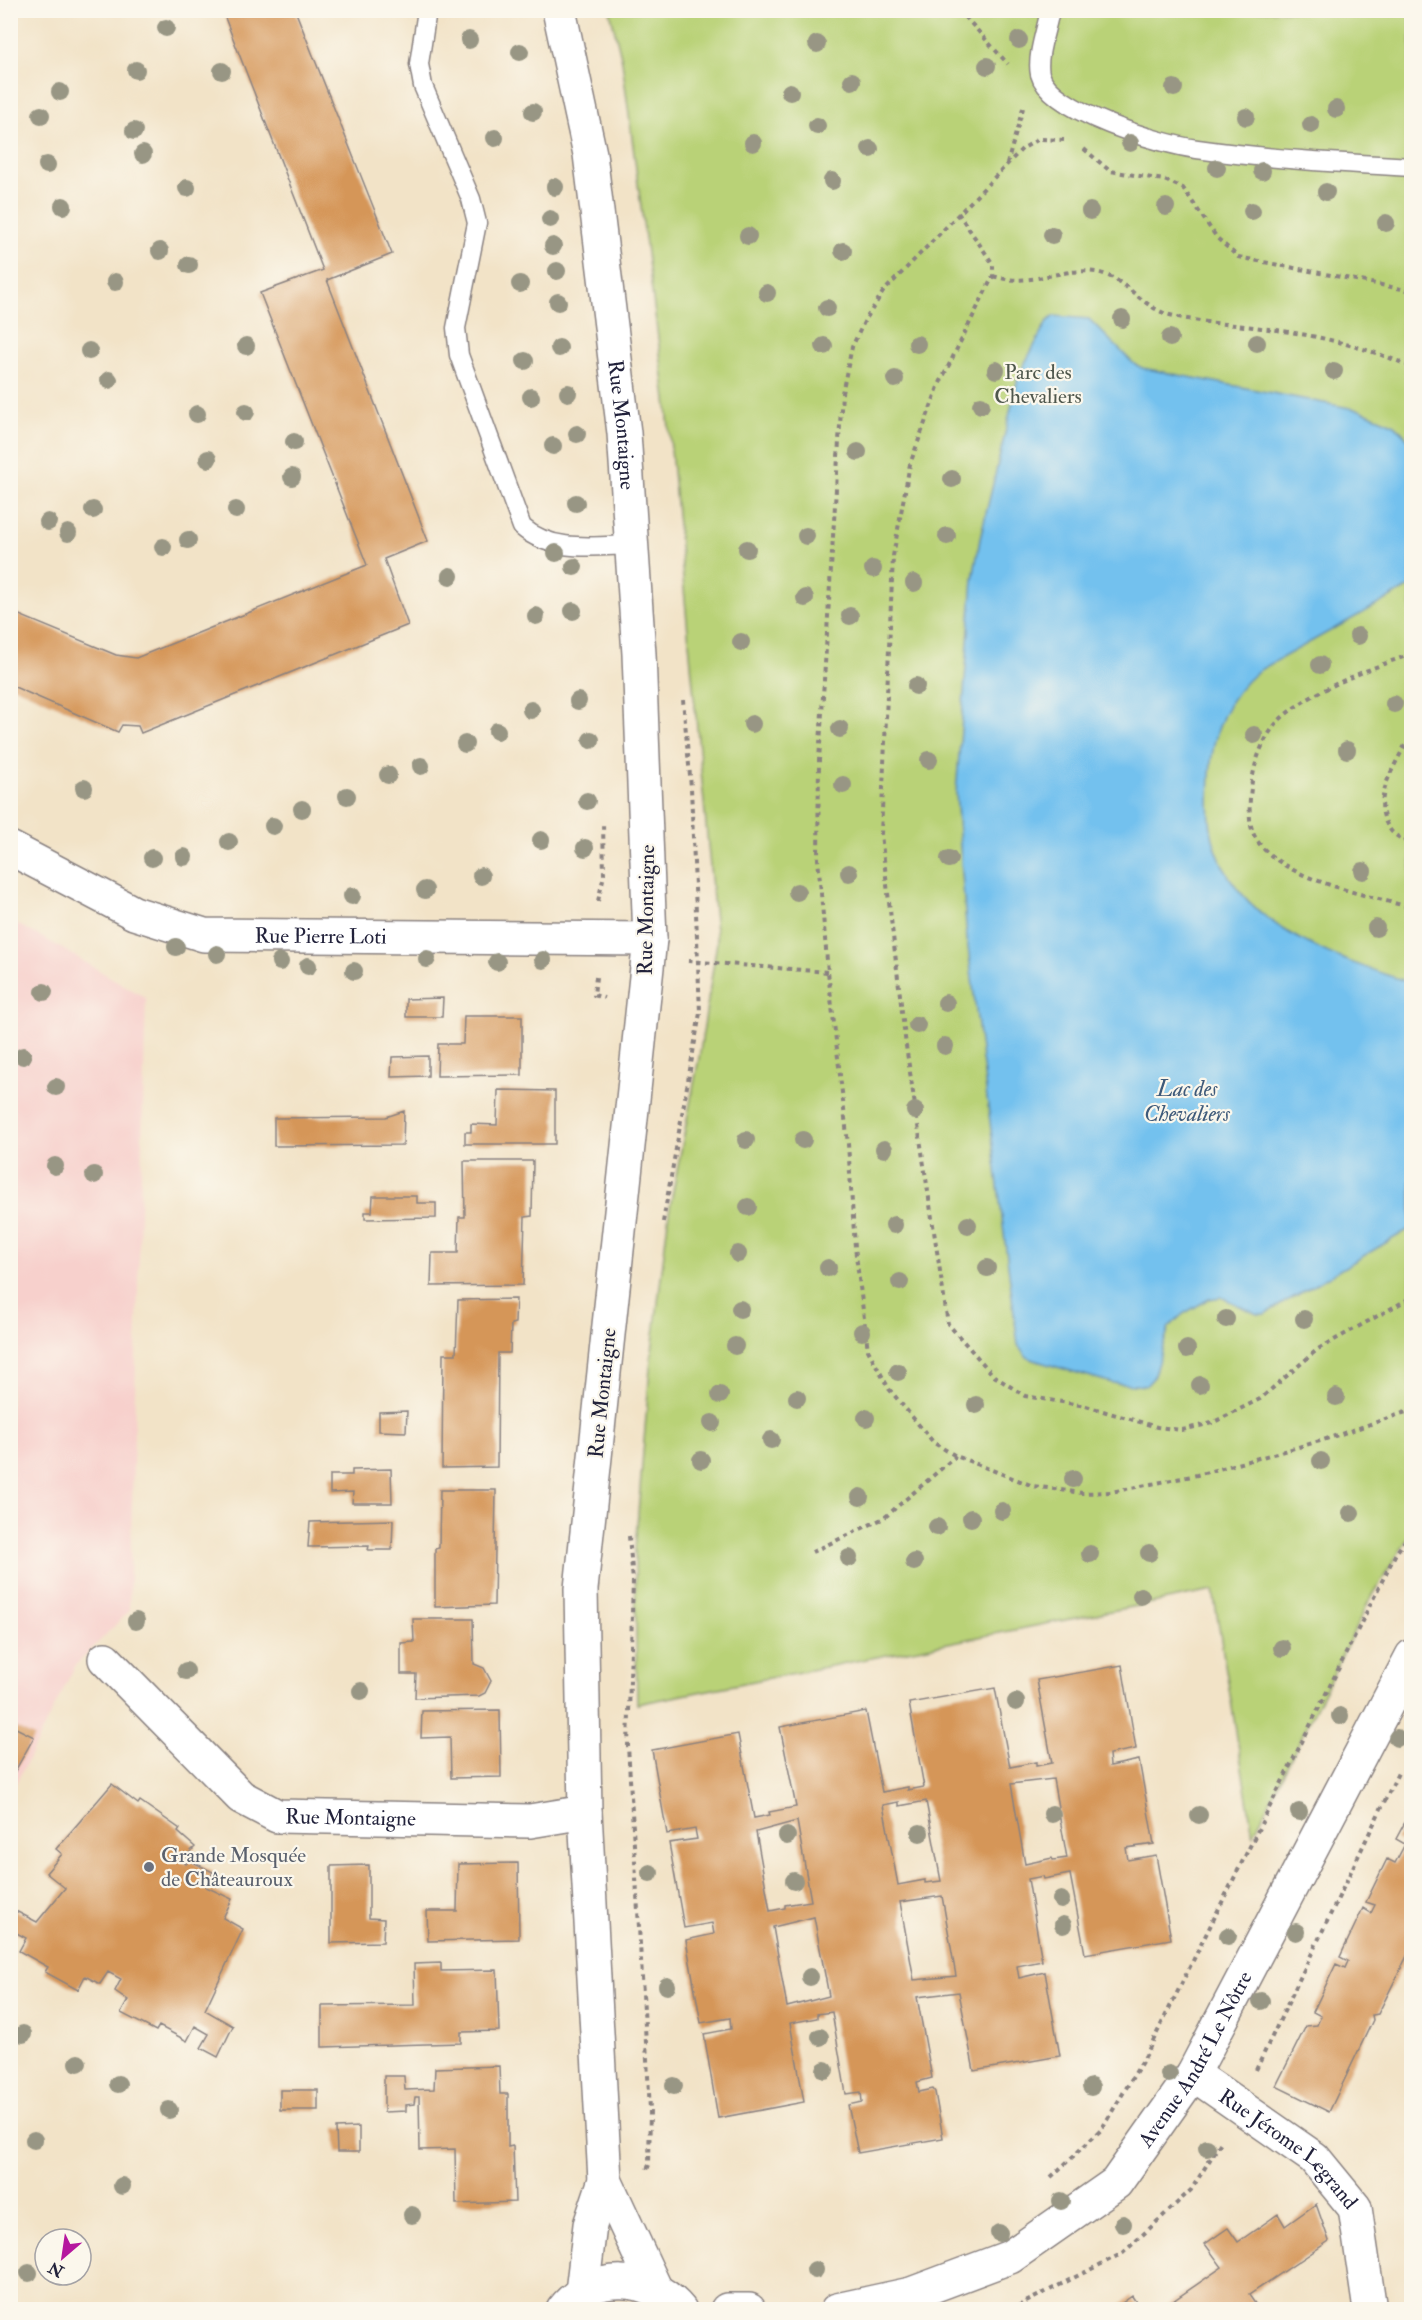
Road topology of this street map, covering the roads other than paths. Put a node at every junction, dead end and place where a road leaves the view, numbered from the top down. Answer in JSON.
{"nodes":[{"id":1,"x":427,"y":10,"type":"edge"},
{"id":2,"x":560,"y":10,"type":"edge"},
{"id":3,"x":1050,"y":10,"type":"edge"},
{"id":4,"x":1412,"y":167,"type":"edge"},
{"id":5,"x":632,"y":545,"type":"junction"},
{"id":6,"x":10,"y":848,"type":"edge"},
{"id":7,"x":649,"y":948,"type":"junction"},
{"id":8,"x":1412,"y":1656,"type":"edge"},
{"id":9,"x":105,"y":1659,"type":"dead end"},
{"id":10,"x":585,"y":1812,"type":"junction"},
{"id":11,"x":1193,"y":2074,"type":"junction"},
{"id":12,"x":605,"y":2180,"type":"junction"},
{"id":13,"x":655,"y":2288,"type":"junction"},
{"id":14,"x":572,"y":2301,"type":"edge"},
{"id":15,"x":680,"y":2310,"type":"edge"},
{"id":16,"x":727,"y":2310,"type":"edge"},
{"id":17,"x":749,"y":2310,"type":"edge"},
{"id":18,"x":837,"y":2310,"type":"edge"},
{"id":19,"x":1370,"y":2310,"type":"edge"}],
"edges":[{"from":1,"to":5,"type":"lane"},
{"from":2,"to":5,"type":"street","name":"Rue Montaigne"},
{"from":3,"to":4,"type":"lane"},
{"from":5,"to":7,"type":"street","name":"Rue Montaigne"},
{"from":6,"to":7,"type":"street","name":"Rue Pierre Loti"},
{"from":7,"to":10,"type":"street","name":"Rue Montaigne"},
{"from":8,"to":11,"type":"street","name":"Avenue André Le Nôtre"},
{"from":9,"to":10,"type":"street","name":"Rue Montaigne"},
{"from":10,"to":12,"type":"street","name":"Rue Montaigne"},
{"from":11,"to":18,"type":"street","name":"Avenue André Le Nôtre"},
{"from":11,"to":19,"type":"street","name":"Rue Jérome Legrand"},
{"from":12,"to":13,"type":"street","name":"Rue Montaigne"},
{"from":12,"to":14,"type":"street","name":"Rue Montaigne"},
{"from":13,"to":14,"type":"street"},
{"from":13,"to":15,"type":"street"},
{"from":16,"to":17,"type":"street"}]}
